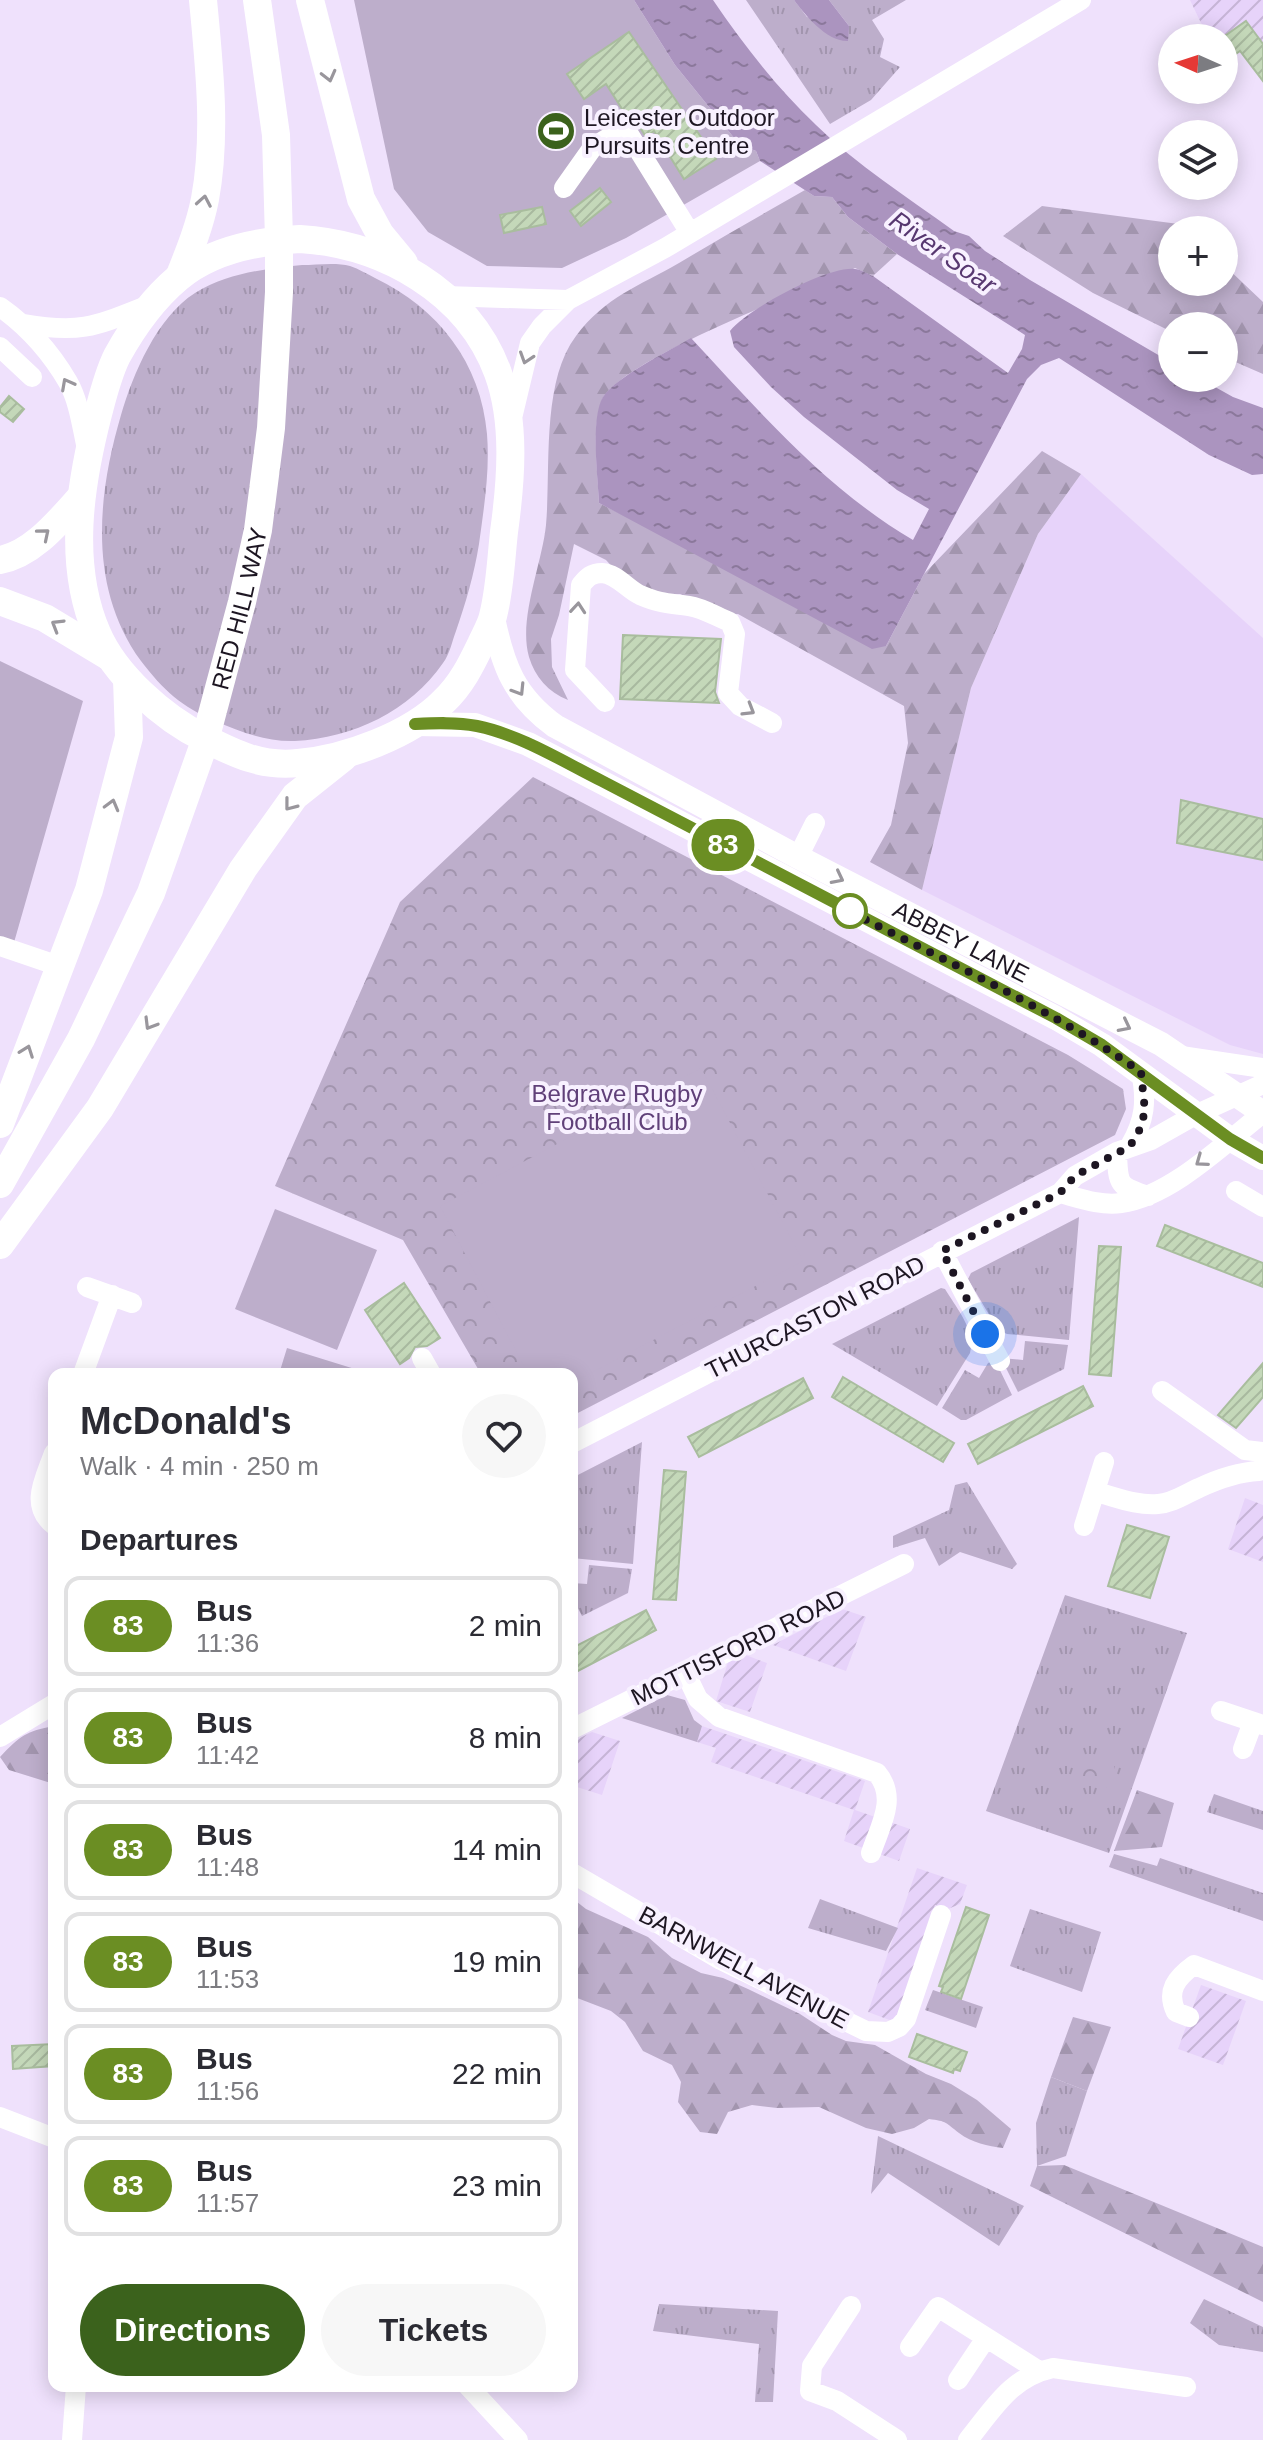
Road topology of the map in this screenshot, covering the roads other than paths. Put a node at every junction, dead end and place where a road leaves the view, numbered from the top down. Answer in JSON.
{"nodes":[{"id":1,"x":203,"y":0,"type":"edge"},
{"id":2,"x":257,"y":0,"type":"edge"},
{"id":3,"x":310,"y":0,"type":"edge"},
{"id":4,"x":1081,"y":0,"type":"edge"},
{"id":5,"x":564,"y":188,"type":"dead end"},
{"id":6,"x":690,"y":233,"type":"junction"},
{"id":7,"x":412,"y":271,"type":"junction"},
{"id":8,"x":180,"y":275,"type":"junction"},
{"id":9,"x":444,"y":296,"type":"junction"},
{"id":10,"x":568,"y":300,"type":"junction"},
{"id":11,"x":149,"y":305,"type":"junction"},
{"id":12,"x":0,"y":307,"type":"edge"},
{"id":13,"x":24,"y":324,"type":"junction"},
{"id":14,"x":0,"y":347,"type":"edge"},
{"id":15,"x":32,"y":377,"type":"dead end"},
{"id":16,"x":509,"y":429,"type":"junction"},
{"id":17,"x":88,"y":454,"type":"junction"},
{"id":18,"x":81,"y":497,"type":"junction"},
{"id":19,"x":0,"y":560,"type":"edge"},
{"id":20,"x":0,"y":601,"type":"edge"},
{"id":21,"x":493,"y":618,"type":"junction"},
{"id":22,"x":109,"y":657,"type":"junction"},
{"id":23,"x":127,"y":679,"type":"junction"},
{"id":24,"x":605,"y":702,"type":"dead end"},
{"id":25,"x":772,"y":723,"type":"dead end"},
{"id":26,"x":415,"y":724,"type":"junction"},
{"id":27,"x":348,"y":754,"type":"junction"},
{"id":28,"x":815,"y":823,"type":"dead end"},
{"id":29,"x":798,"y":857,"type":"junction"},
{"id":30,"x":0,"y":946,"type":"edge"},
{"id":31,"x":59,"y":966,"type":"junction"},
{"id":32,"x":1177,"y":1056,"type":"junction"},
{"id":33,"x":1263,"y":1068,"type":"edge"},
{"id":34,"x":1141,"y":1072,"type":"junction"},
{"id":35,"x":1263,"y":1084,"type":"edge"},
{"id":36,"x":1236,"y":1095,"type":"junction"},
{"id":37,"x":1263,"y":1113,"type":"edge"},
{"id":38,"x":1197,"y":1114,"type":"junction"},
{"id":39,"x":0,"y":1124,"type":"edge"},
{"id":40,"x":1230,"y":1139,"type":"junction"},
{"id":41,"x":1124,"y":1149,"type":"junction"},
{"id":42,"x":1263,"y":1158,"type":"edge"},
{"id":43,"x":4,"y":1178,"type":"edge"},
{"id":44,"x":1236,"y":1191,"type":"dead end"},
{"id":45,"x":1060,"y":1193,"type":"junction"},
{"id":46,"x":1148,"y":1196,"type":"junction"},
{"id":47,"x":0,"y":1205,"type":"edge"},
{"id":48,"x":1263,"y":1207,"type":"edge"},
{"id":49,"x":0,"y":1245,"type":"edge"},
{"id":50,"x":942,"y":1251,"type":"junction"},
{"id":51,"x":87,"y":1287,"type":"dead end"},
{"id":52,"x":1000,"y":1361,"type":"dead end"},
{"id":53,"x":86,"y":1368,"type":"edge"},
{"id":54,"x":1162,"y":1391,"type":"dead end"},
{"id":55,"x":578,"y":1440,"type":"edge"},
{"id":56,"x":1104,"y":1462,"type":"dead end"},
{"id":57,"x":1262,"y":1465,"type":"edge"},
{"id":58,"x":48,"y":1472,"type":"edge"},
{"id":59,"x":1096,"y":1492,"type":"junction"},
{"id":60,"x":48,"y":1520,"type":"edge"},
{"id":61,"x":1084,"y":1526,"type":"dead end"},
{"id":62,"x":904,"y":1564,"type":"dead end"},
{"id":63,"x":686,"y":1674,"type":"junction"},
{"id":64,"x":48,"y":1708,"type":"edge"},
{"id":65,"x":1221,"y":1711,"type":"dead end"},
{"id":66,"x":1258,"y":1724,"type":"edge"},
{"id":67,"x":578,"y":1726,"type":"edge"},
{"id":68,"x":0,"y":1737,"type":"edge"},
{"id":69,"x":1243,"y":1749,"type":"dead end"},
{"id":70,"x":871,"y":1853,"type":"dead end"},
{"id":71,"x":578,"y":1877,"type":"edge"},
{"id":72,"x":941,"y":1915,"type":"dead end"},
{"id":73,"x":1263,"y":1991,"type":"edge"},
{"id":74,"x":1189,"y":2017,"type":"dead end"},
{"id":75,"x":0,"y":2117,"type":"edge"},
{"id":76,"x":48,"y":2136,"type":"edge"},
{"id":77,"x":851,"y":2306,"type":"dead end"},
{"id":78,"x":986,"y":2338,"type":"junction"},
{"id":79,"x":910,"y":2347,"type":"dead end"},
{"id":80,"x":1039,"y":2371,"type":"junction"},
{"id":81,"x":958,"y":2380,"type":"dead end"},
{"id":82,"x":1186,"y":2387,"type":"dead end"},
{"id":83,"x":76,"y":2392,"type":"edge"},
{"id":84,"x":474,"y":2392,"type":"edge"},
{"id":85,"x":72,"y":2440,"type":"edge"},
{"id":86,"x":518,"y":2440,"type":"edge"},
{"id":87,"x":897,"y":2440,"type":"edge"},
{"id":88,"x":968,"y":2440,"type":"edge"}],
"edges":[{"from":8,"to":1,"type":"highway","one_way":true},
{"from":2,"to":43,"type":"highway","name":"RED HILL WAY"},
{"from":3,"to":7,"type":"highway","one_way":true},
{"from":4,"to":6,"type":"street"},
{"from":5,"to":6,"type":"street"},
{"from":6,"to":10,"type":"street"},
{"from":7,"to":8,"type":"highway"},
{"from":7,"to":9,"type":"highway"},
{"from":8,"to":11,"type":"highway"},
{"from":9,"to":10,"type":"street"},
{"from":9,"to":16,"type":"highway"},
{"from":10,"to":16,"type":"street","one_way":true},
{"from":11,"to":13,"type":"street"},
{"from":11,"to":17,"type":"highway"},
{"from":12,"to":13,"type":"street"},
{"from":17,"to":13,"type":"street","one_way":true},
{"from":14,"to":15,"type":"street"},
{"from":16,"to":21,"type":"highway"},
{"from":17,"to":18,"type":"highway"},
{"from":19,"to":18,"type":"highway","one_way":true},
{"from":18,"to":22,"type":"highway"},
{"from":22,"to":20,"type":"highway","one_way":true},
{"from":21,"to":26,"type":"highway"},
{"from":21,"to":29,"type":"main road","name":"ABBEY LANE","one_way":true},
{"from":22,"to":23,"type":"highway"},
{"from":23,"to":27,"type":"highway"},
{"from":31,"to":23,"type":"highway","one_way":true},
{"from":24,"to":25,"type":"street","one_way":true},
{"from":26,"to":27,"type":"highway"},
{"from":26,"to":34,"type":"main road","name":"ABBEY LANE"},
{"from":27,"to":49,"type":"highway","one_way":true},
{"from":28,"to":29,"type":"street"},
{"from":29,"to":32,"type":"main road","name":"ABBEY LANE","one_way":true},
{"from":30,"to":31,"type":"street"},
{"from":39,"to":31,"type":"highway","one_way":true},
{"from":32,"to":33,"type":"street"},
{"from":32,"to":36,"type":"main road","name":"ABBEY LANE"},
{"from":34,"to":38,"type":"main road","name":"ABBEY LANE"},
{"from":34,"to":41,"type":"street"},
{"from":35,"to":36,"type":"street","name":"THURCASTON ROAD"},
{"from":36,"to":37,"type":"main road","name":"ABBEY LANE"},
{"from":36,"to":38,"type":"street","name":"THURCASTON ROAD"},
{"from":37,"to":40,"type":"street"},
{"from":38,"to":40,"type":"main road","name":"ABBEY LANE"},
{"from":38,"to":41,"type":"street","name":"THURCASTON ROAD"},
{"from":40,"to":42,"type":"main road","name":"ABBEY LANE"},
{"from":40,"to":46,"type":"street","one_way":true},
{"from":41,"to":45,"type":"street","name":"THURCASTON ROAD"},
{"from":41,"to":46,"type":"street"},
{"from":43,"to":47,"type":"highway","name":"RED HILL WAY"},
{"from":44,"to":48,"type":"street"},
{"from":45,"to":46,"type":"street"},
{"from":45,"to":50,"type":"street","name":"THURCASTON ROAD"},
{"from":50,"to":52,"type":"street"},
{"from":50,"to":55,"type":"street","name":"THURCASTON ROAD"},
{"from":51,"to":53,"type":"street"},
{"from":54,"to":57,"type":"street"},
{"from":56,"to":59,"type":"street"},
{"from":57,"to":59,"type":"street"},
{"from":58,"to":60,"type":"street"},
{"from":59,"to":61,"type":"street"},
{"from":62,"to":63,"type":"street","name":"MOTTISFORD ROAD"},
{"from":63,"to":67,"type":"street","name":"MOTTISFORD ROAD"},
{"from":63,"to":70,"type":"street"},
{"from":64,"to":68,"type":"street"},
{"from":65,"to":66,"type":"street"},
{"from":66,"to":69,"type":"street"},
{"from":71,"to":72,"type":"street","name":"BARNWELL AVENUE"},
{"from":73,"to":74,"type":"street"},
{"from":75,"to":76,"type":"street"},
{"from":77,"to":87,"type":"street"},
{"from":78,"to":79,"type":"street"},
{"from":78,"to":80,"type":"street"},
{"from":78,"to":81,"type":"street"},
{"from":80,"to":82,"type":"street"},
{"from":80,"to":88,"type":"street"},
{"from":83,"to":85,"type":"street"},
{"from":84,"to":86,"type":"street"}]}
